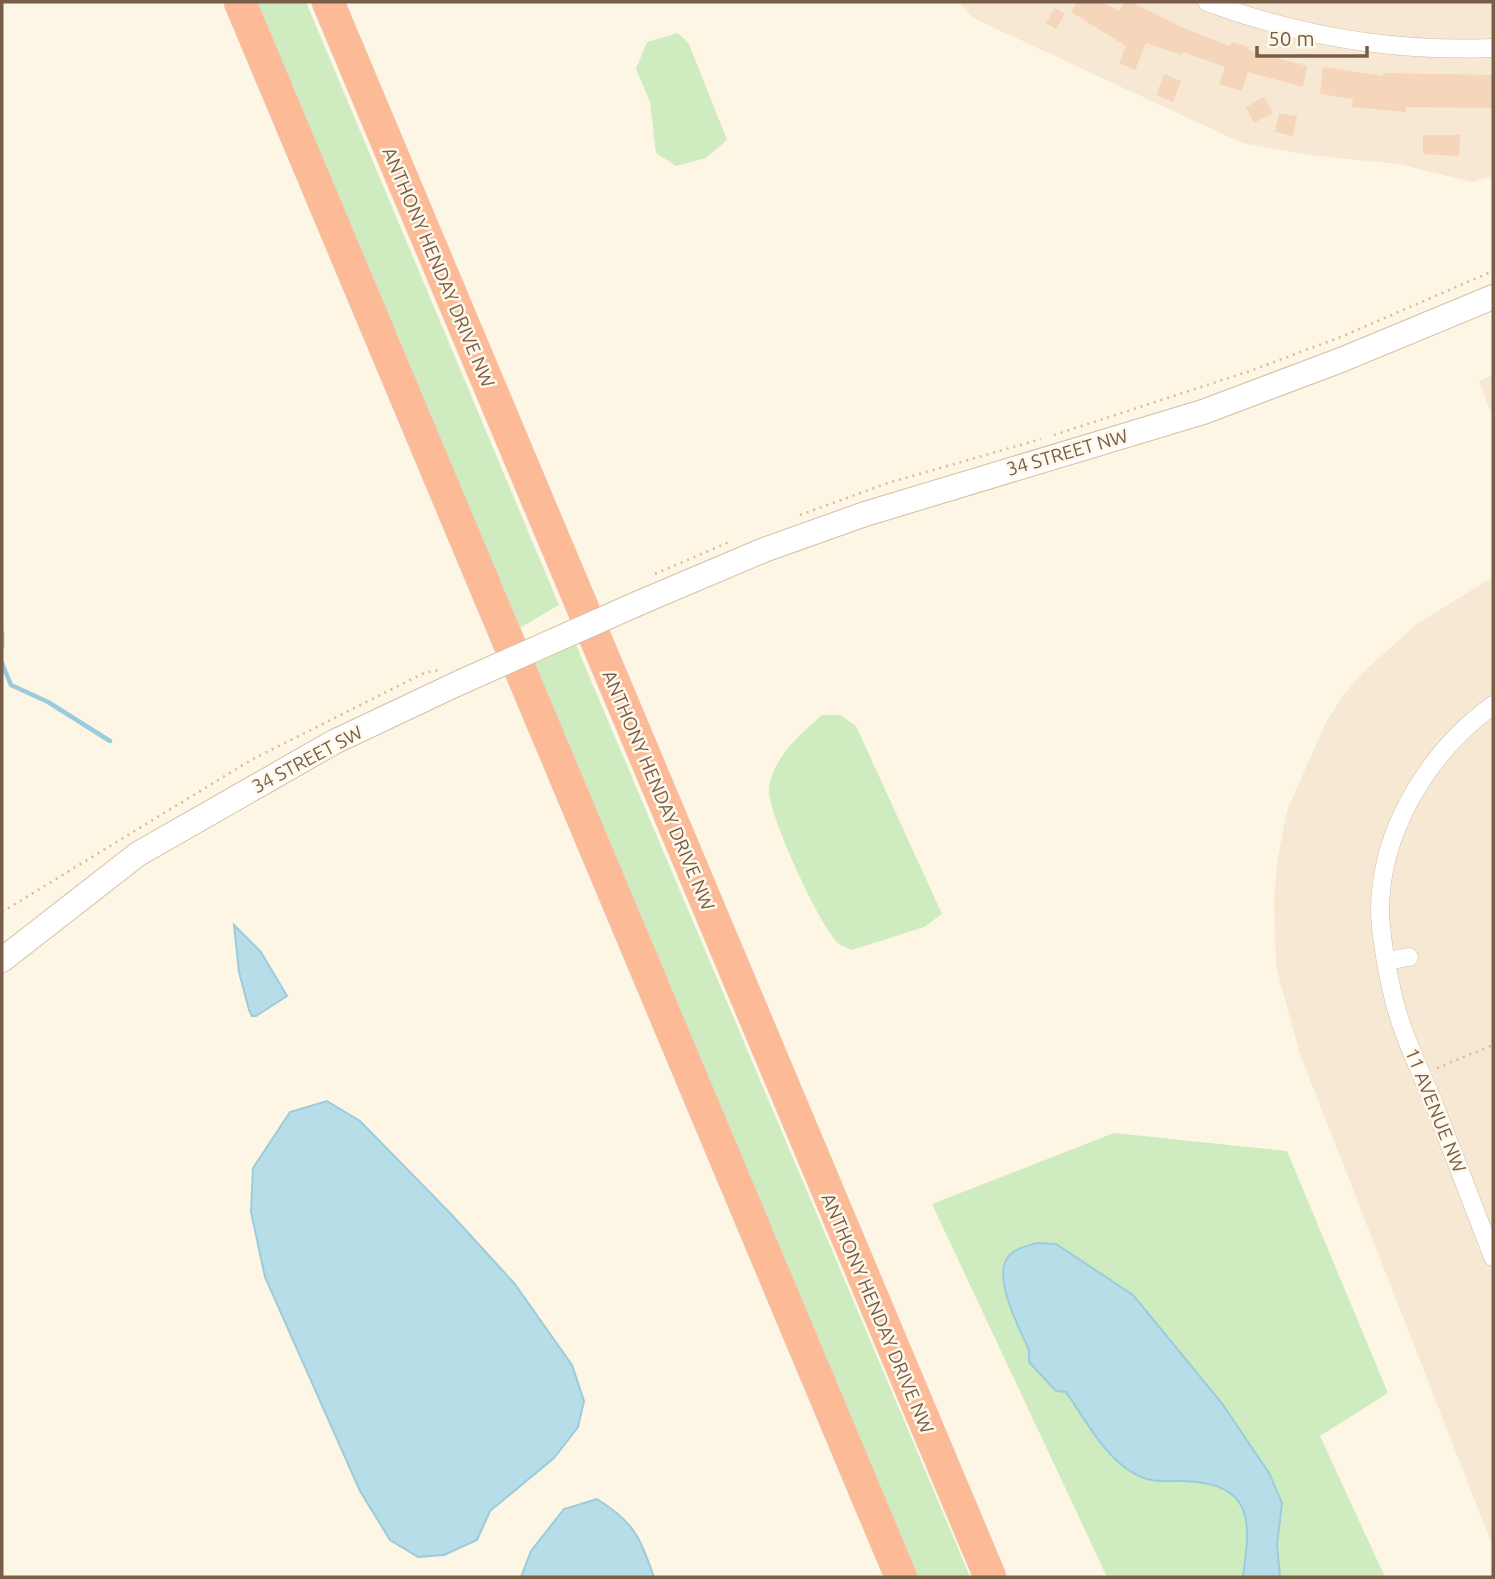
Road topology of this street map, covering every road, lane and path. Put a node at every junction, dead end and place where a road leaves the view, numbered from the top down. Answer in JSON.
{"nodes":[{"id":1,"x":240,"y":2,"type":"edge"},
{"id":2,"x":328,"y":2,"type":"edge"},
{"id":3,"x":1207,"y":2,"type":"edge"},
{"id":4,"x":1493,"y":48,"type":"edge"},
{"id":5,"x":1493,"y":271,"type":"edge"},
{"id":6,"x":1493,"y":297,"type":"edge"},
{"id":7,"x":1343,"y":336,"type":"dead end"},
{"id":8,"x":639,"y":603,"type":"joint"},
{"id":9,"x":454,"y":675,"type":"junction"},
{"id":10,"x":1493,"y":705,"type":"edge"},
{"id":11,"x":2,"y":912,"type":"edge"},
{"id":12,"x":1409,"y":957,"type":"dead end"},
{"id":13,"x":2,"y":960,"type":"edge"},
{"id":14,"x":1386,"y":961,"type":"junction"},
{"id":15,"x":1493,"y":1045,"type":"edge"},
{"id":16,"x":1431,"y":1071,"type":"dead end"},
{"id":17,"x":1493,"y":1257,"type":"edge"},
{"id":18,"x":901,"y":1577,"type":"edge"},
{"id":19,"x":990,"y":1577,"type":"edge"}],
"edges":[{"from":1,"to":18,"type":"highway"},
{"from":2,"to":19,"type":"highway","name":"ANTHONY HENDAY DRIVE NW"},
{"from":3,"to":4,"type":"street"},
{"from":5,"to":7,"type":"path"},
{"from":6,"to":8,"type":"main road","name":"34 STREET NW"},
{"from":8,"to":9,"type":"main road","name":"34 STREET SW","bridge":true},
{"from":9,"to":11,"type":"path"},
{"from":9,"to":13,"type":"main road","name":"34 STREET SW"},
{"from":10,"to":14,"type":"street","name":"11 AVENUE NW"},
{"from":12,"to":14,"type":"street"},
{"from":14,"to":17,"type":"street","name":"11 AVENUE NW"},
{"from":15,"to":16,"type":"path"}]}
